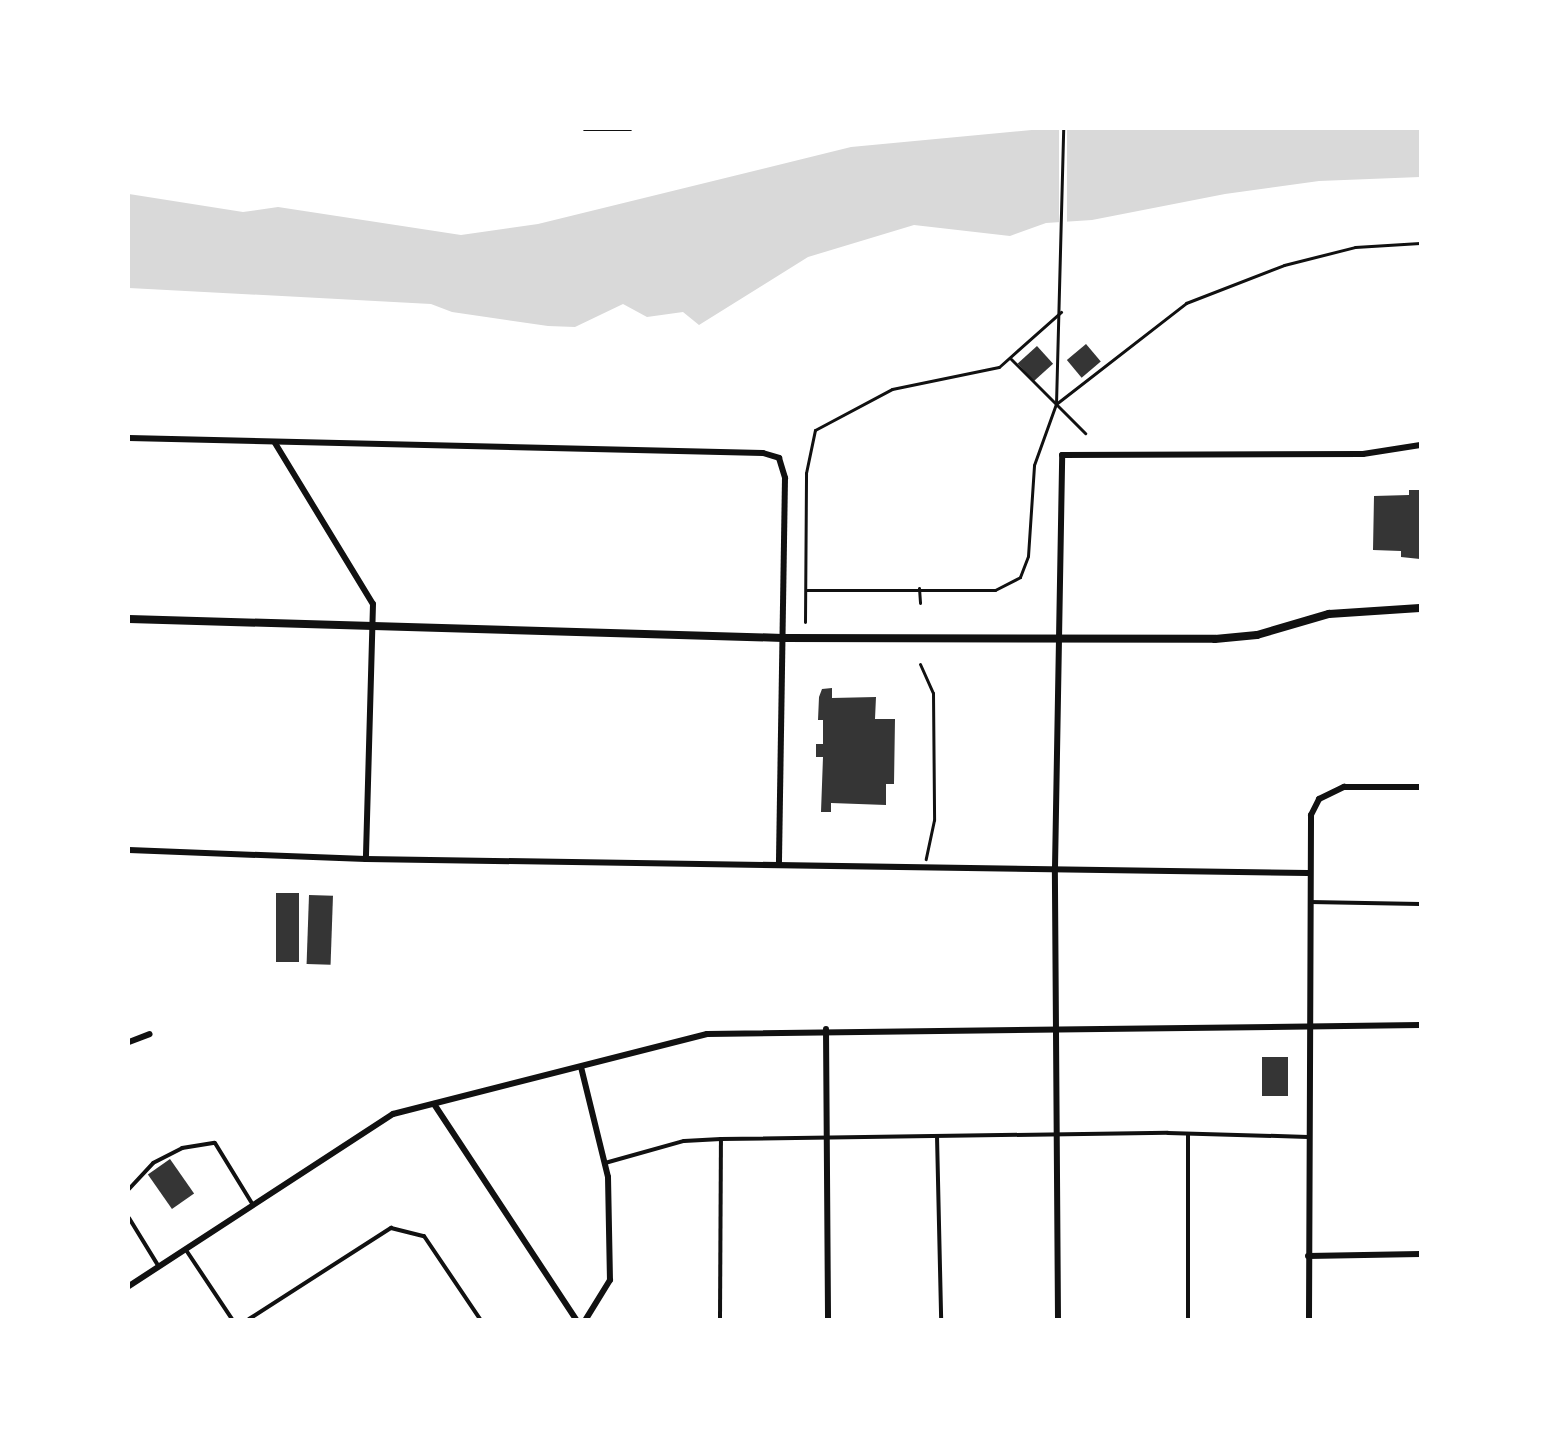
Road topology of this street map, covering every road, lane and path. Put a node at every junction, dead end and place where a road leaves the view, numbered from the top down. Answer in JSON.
{"nodes":[{"id":1,"x":584,"y":129,"type":"edge"},
{"id":2,"x":630,"y":129,"type":"edge"},
{"id":3,"x":1063,"y":129,"type":"edge"},
{"id":4,"x":1420,"y":243,"type":"edge"},
{"id":5,"x":1062,"y":309,"type":"junction"},
{"id":6,"x":1011,"y":359,"type":"junction"},
{"id":7,"x":1056,"y":404,"type":"junction"},
{"id":8,"x":1085,"y":433,"type":"dead end"},
{"id":9,"x":129,"y":438,"type":"edge"},
{"id":10,"x":275,"y":443,"type":"junction"},
{"id":11,"x":1420,"y":445,"type":"edge"},
{"id":12,"x":795,"y":473,"type":"dead end"},
{"id":13,"x":806,"y":473,"type":"junction"},
{"id":14,"x":919,"y":588,"type":"junction"},
{"id":15,"x":807,"y":590,"type":"junction"},
{"id":16,"x":920,"y":603,"type":"dead end"},
{"id":17,"x":1420,"y":608,"type":"edge"},
{"id":18,"x":129,"y":619,"type":"edge"},
{"id":19,"x":805,"y":622,"type":"dead end"},
{"id":20,"x":372,"y":627,"type":"junction"},
{"id":21,"x":783,"y":638,"type":"junction"},
{"id":22,"x":1059,"y":640,"type":"junction"},
{"id":23,"x":920,"y":664,"type":"dead end"},
{"id":24,"x":1420,"y":787,"type":"edge"},
{"id":25,"x":129,"y":850,"type":"edge"},
{"id":26,"x":366,"y":859,"type":"junction"},
{"id":27,"x":779,"y":864,"type":"junction"},
{"id":28,"x":926,"y":866,"type":"junction"},
{"id":29,"x":1055,"y":868,"type":"junction"},
{"id":30,"x":1308,"y":873,"type":"junction"},
{"id":31,"x":1308,"y":902,"type":"junction"},
{"id":32,"x":1420,"y":904,"type":"edge"},
{"id":33,"x":1420,"y":1025,"type":"edge"},
{"id":34,"x":1308,"y":1027,"type":"junction"},
{"id":35,"x":826,"y":1029,"type":"junction"},
{"id":36,"x":1057,"y":1030,"type":"junction"},
{"id":37,"x":150,"y":1034,"type":"dead end"},
{"id":38,"x":129,"y":1042,"type":"edge"},
{"id":39,"x":581,"y":1067,"type":"junction"},
{"id":40,"x":434,"y":1104,"type":"junction"},
{"id":41,"x":827,"y":1134,"type":"junction"},
{"id":42,"x":1188,"y":1134,"type":"junction"},
{"id":43,"x":937,"y":1136,"type":"junction"},
{"id":44,"x":1308,"y":1137,"type":"junction"},
{"id":45,"x":1055,"y":1138,"type":"junction"},
{"id":46,"x":721,"y":1139,"type":"junction"},
{"id":47,"x":604,"y":1163,"type":"junction"},
{"id":48,"x":129,"y":1189,"type":"edge"},
{"id":49,"x":253,"y":1205,"type":"junction"},
{"id":50,"x":129,"y":1218,"type":"edge"},
{"id":51,"x":185,"y":1249,"type":"junction"},
{"id":52,"x":1420,"y":1254,"type":"edge"},
{"id":53,"x":1308,"y":1256,"type":"junction"},
{"id":54,"x":159,"y":1267,"type":"junction"},
{"id":55,"x":129,"y":1286,"type":"edge"},
{"id":56,"x":232,"y":1319,"type":"edge"},
{"id":57,"x":249,"y":1319,"type":"edge"},
{"id":58,"x":480,"y":1319,"type":"edge"},
{"id":59,"x":576,"y":1319,"type":"edge"},
{"id":60,"x":586,"y":1319,"type":"edge"},
{"id":61,"x":720,"y":1319,"type":"edge"},
{"id":62,"x":828,"y":1319,"type":"edge"},
{"id":63,"x":941,"y":1319,"type":"edge"},
{"id":64,"x":1058,"y":1319,"type":"edge"},
{"id":65,"x":1188,"y":1319,"type":"edge"},
{"id":66,"x":1309,"y":1319,"type":"edge"}],
"edges":[{"from":1,"to":2,"type":"path"},
{"from":3,"to":5,"type":"path"},
{"from":4,"to":7,"type":"path"},
{"from":5,"to":6,"type":"path"},
{"from":5,"to":7,"type":"path"},
{"from":6,"to":7,"type":"path"},
{"from":6,"to":13,"type":"path"},
{"from":7,"to":8,"type":"path"},
{"from":7,"to":14,"type":"path"},
{"from":9,"to":10,"type":"street"},
{"from":10,"to":20,"type":"street"},
{"from":10,"to":21,"type":"street"},
{"from":11,"to":22,"type":"street"},
{"from":12,"to":13,"type":"path"},
{"from":13,"to":15,"type":"path"},
{"from":14,"to":15,"type":"path"},
{"from":14,"to":16,"type":"path"},
{"from":15,"to":19,"type":"path"},
{"from":17,"to":22,"type":"street"},
{"from":18,"to":20,"type":"street"},
{"from":20,"to":21,"type":"street"},
{"from":20,"to":26,"type":"street"},
{"from":21,"to":22,"type":"street"},
{"from":21,"to":27,"type":"street"},
{"from":22,"to":29,"type":"street"},
{"from":23,"to":28,"type":"path"},
{"from":24,"to":30,"type":"street"},
{"from":25,"to":26,"type":"street"},
{"from":26,"to":27,"type":"street"},
{"from":27,"to":28,"type":"street"},
{"from":28,"to":29,"type":"street"},
{"from":29,"to":30,"type":"street"},
{"from":29,"to":36,"type":"street"},
{"from":30,"to":31,"type":"street"},
{"from":31,"to":32,"type":"lane"},
{"from":31,"to":34,"type":"street"},
{"from":33,"to":34,"type":"street"},
{"from":34,"to":36,"type":"street"},
{"from":34,"to":44,"type":"street"},
{"from":35,"to":36,"type":"street"},
{"from":35,"to":39,"type":"street"},
{"from":35,"to":41,"type":"street"},
{"from":36,"to":45,"type":"street"},
{"from":37,"to":38,"type":"street"},
{"from":39,"to":40,"type":"street"},
{"from":39,"to":47,"type":"street"},
{"from":40,"to":49,"type":"street"},
{"from":40,"to":59,"type":"street"},
{"from":41,"to":43,"type":"lane"},
{"from":41,"to":46,"type":"lane"},
{"from":41,"to":62,"type":"street"},
{"from":42,"to":44,"type":"lane"},
{"from":42,"to":45,"type":"lane"},
{"from":42,"to":65,"type":"lane"},
{"from":43,"to":45,"type":"lane"},
{"from":43,"to":63,"type":"lane"},
{"from":44,"to":53,"type":"street"},
{"from":45,"to":64,"type":"street"},
{"from":46,"to":47,"type":"lane"},
{"from":46,"to":61,"type":"lane"},
{"from":47,"to":60,"type":"street"},
{"from":48,"to":49,"type":"lane"},
{"from":49,"to":51,"type":"street"},
{"from":50,"to":54,"type":"lane"},
{"from":51,"to":54,"type":"street"},
{"from":51,"to":56,"type":"lane"},
{"from":52,"to":53,"type":"street"},
{"from":53,"to":66,"type":"street"},
{"from":54,"to":55,"type":"street"},
{"from":57,"to":58,"type":"lane"}]}
